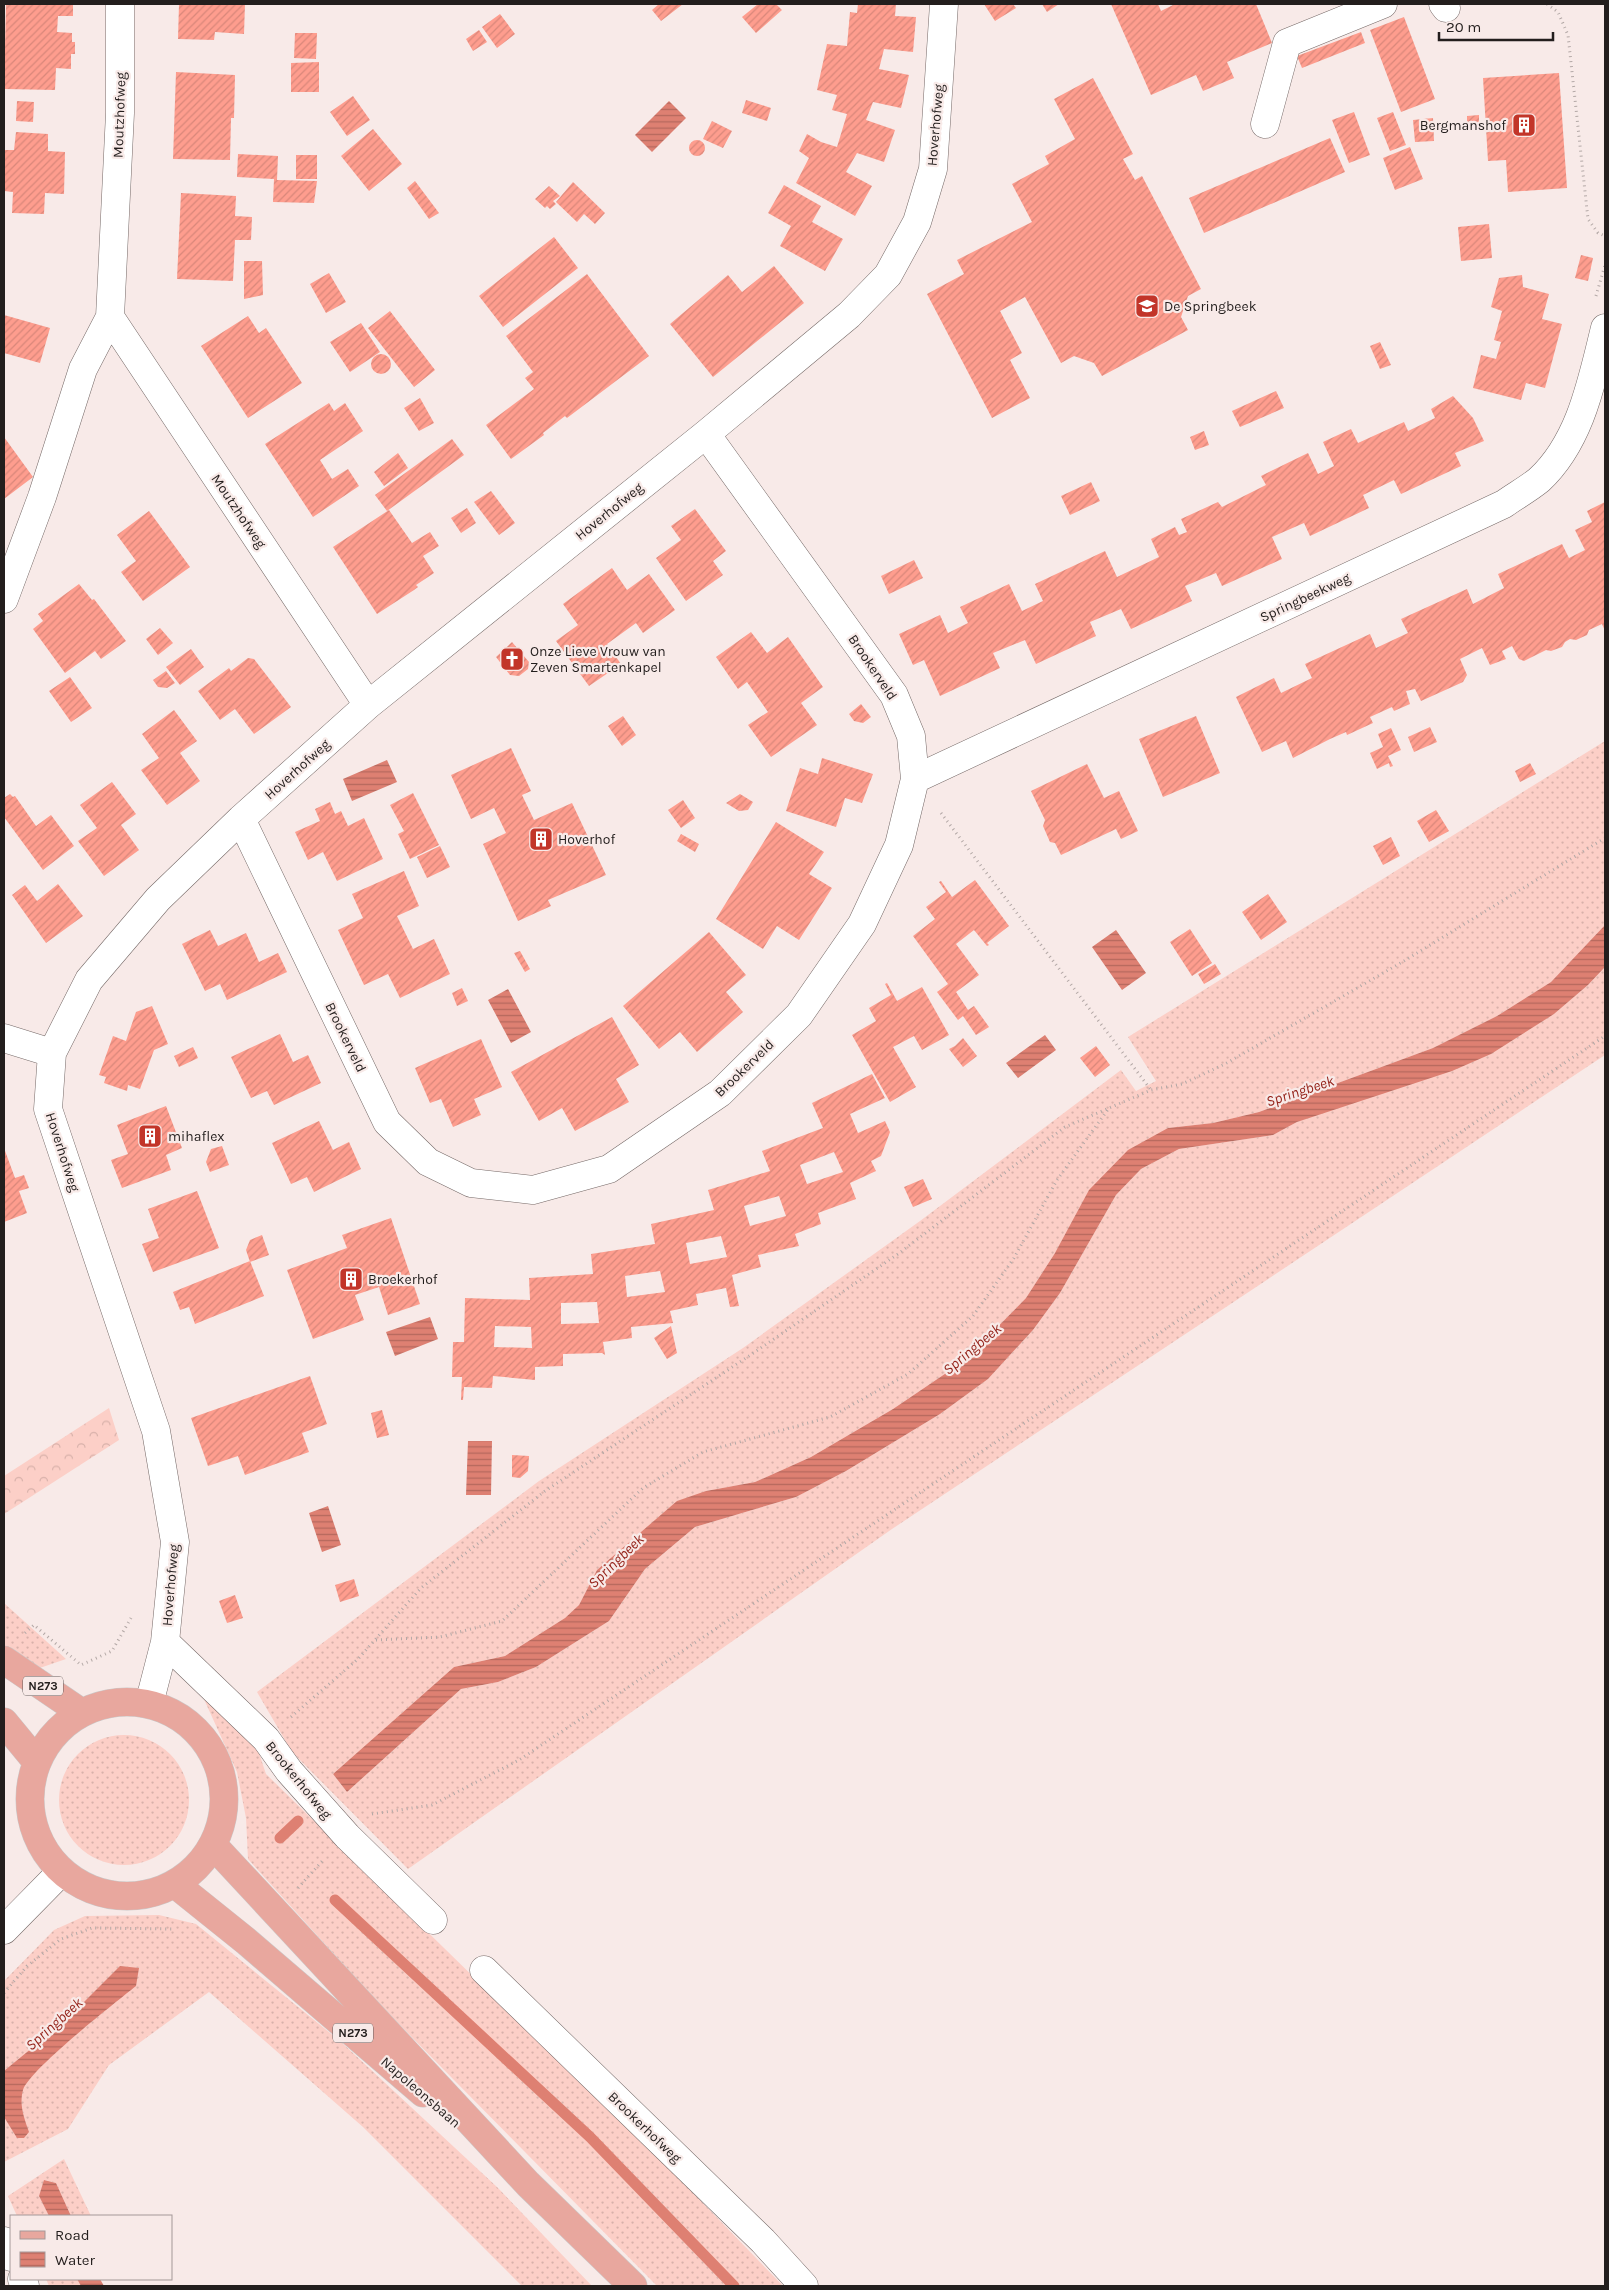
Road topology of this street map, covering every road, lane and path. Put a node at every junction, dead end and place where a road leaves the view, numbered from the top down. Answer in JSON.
{"nodes":[{"id":1,"x":120,"y":4,"type":"edge"},
{"id":2,"x":944,"y":4,"type":"edge"},
{"id":3,"x":1383,"y":4,"type":"edge"},
{"id":4,"x":1547,"y":4,"type":"edge"},
{"id":5,"x":1265,"y":124,"type":"dead end"},
{"id":6,"x":1605,"y":236,"type":"edge"},
{"id":7,"x":110,"y":317,"type":"junction"},
{"id":8,"x":1605,"y":328,"type":"edge"},
{"id":9,"x":706,"y":434,"type":"junction"},
{"id":10,"x":4,"y":600,"type":"edge"},
{"id":11,"x":368,"y":705,"type":"junction"},
{"id":12,"x":915,"y":779,"type":"junction"},
{"id":13,"x":240,"y":819,"type":"junction"},
{"id":14,"x":1605,"y":838,"type":"edge"},
{"id":15,"x":1605,"y":1036,"type":"edge"},
{"id":16,"x":4,"y":1038,"type":"edge"},
{"id":17,"x":52,"y":1053,"type":"junction"},
{"id":18,"x":1151,"y":1090,"type":"junction"},
{"id":19,"x":1109,"y":1108,"type":"junction"},
{"id":20,"x":125,"y":1630,"type":"dead end"},
{"id":21,"x":22,"y":1636,"type":"dead end"},
{"id":22,"x":375,"y":1640,"type":"junction"},
{"id":23,"x":165,"y":1642,"type":"junction"},
{"id":24,"x":4,"y":1660,"type":"edge"},
{"id":25,"x":149,"y":1704,"type":"junction"},
{"id":26,"x":82,"y":1713,"type":"junction"},
{"id":27,"x":4,"y":1722,"type":"edge"},
{"id":28,"x":266,"y":1739,"type":"junction"},
{"id":29,"x":37,"y":1762,"type":"junction"},
{"id":30,"x":347,"y":1836,"type":"junction"},
{"id":31,"x":213,"y":1845,"type":"junction"},
{"id":32,"x":62,"y":1872,"type":"junction"},
{"id":33,"x":175,"y":1884,"type":"junction"},
{"id":34,"x":433,"y":1920,"type":"dead end"},
{"id":35,"x":4,"y":1930,"type":"edge"},
{"id":36,"x":484,"y":1970,"type":"dead end"},
{"id":37,"x":528,"y":2184,"type":"junction"},
{"id":38,"x":4,"y":2241,"type":"edge"},
{"id":39,"x":10,"y":2255,"type":"edge"},
{"id":40,"x":633,"y":2286,"type":"edge"},
{"id":41,"x":804,"y":2286,"type":"edge"}],
"edges":[{"from":1,"to":7,"type":"street","name":"Moutzhofweg"},
{"from":2,"to":9,"type":"street","name":"Hoverhofweg"},
{"from":3,"to":5,"type":"street"},
{"from":4,"to":6,"type":"path"},
{"from":7,"to":10,"type":"street","name":"Moutzhofweg"},
{"from":7,"to":11,"type":"street","name":"Moutzhofweg"},
{"from":8,"to":12,"type":"street","name":"Springbeekweg"},
{"from":9,"to":11,"type":"street","name":"Hoverhofweg"},
{"from":9,"to":12,"type":"street","name":"Brookerveld"},
{"from":11,"to":13,"type":"street","name":"Hoverhofweg"},
{"from":12,"to":13,"type":"street","name":"Brookerveld"},
{"from":12,"to":18,"type":"path"},
{"from":13,"to":17,"type":"street","name":"Hoverhofweg"},
{"from":14,"to":18,"type":"path"},
{"from":15,"to":30,"type":"path"},
{"from":16,"to":17,"type":"street"},
{"from":17,"to":23,"type":"street","name":"Hoverhofweg"},
{"from":18,"to":19,"type":"path"},
{"from":19,"to":22,"type":"path"},
{"from":19,"to":22,"type":"path"},
{"from":20,"to":21,"type":"path"},
{"from":22,"to":28,"type":"path"},
{"from":23,"to":25,"type":"street","name":"Hoverhofweg"},
{"from":23,"to":28,"type":"street","name":"Brookerhofweg"},
{"from":24,"to":26,"type":"main road","number":"N273"},
{"from":25,"to":26,"type":"main road"},
{"from":25,"to":31,"type":"main road"},
{"from":26,"to":29,"type":"main road"},
{"from":27,"to":29,"type":"main road"},
{"from":28,"to":30,"type":"street","name":"Brookerhofweg"},
{"from":29,"to":32,"type":"main road"},
{"from":30,"to":34,"type":"street","name":"Brookerhofweg"},
{"from":31,"to":33,"type":"main road"},
{"from":31,"to":37,"type":"main road","name":"Napoleonsbaan","number":"N273"},
{"from":32,"to":33,"type":"main road"},
{"from":32,"to":35,"type":"street"},
{"from":33,"to":37,"type":"main road","name":"Napoleonsbaan","number":"N273"},
{"from":36,"to":41,"type":"street","name":"Brookerhofweg"},
{"from":37,"to":40,"type":"main road","name":"Napoleonsbaan","number":"N273"},
{"from":38,"to":39,"type":"street"}]}
